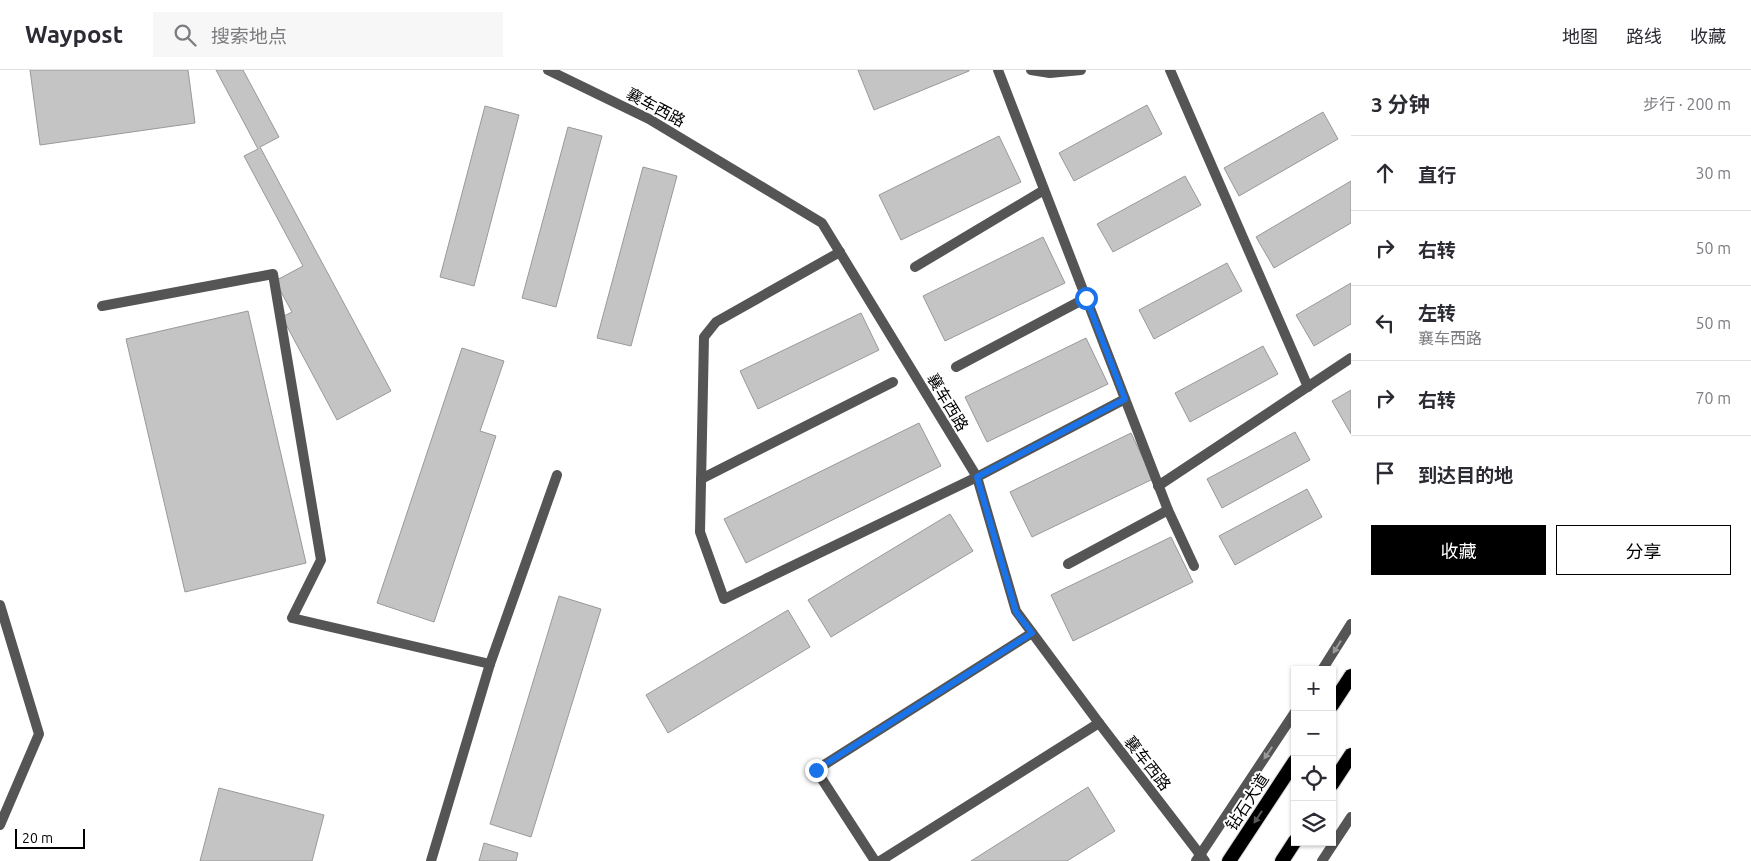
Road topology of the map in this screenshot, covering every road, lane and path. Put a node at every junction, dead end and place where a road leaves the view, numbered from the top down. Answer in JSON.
{"nodes":[{"id":1,"x":548,"y":70,"type":"edge"},
{"id":2,"x":998,"y":70,"type":"edge"},
{"id":3,"x":1031,"y":70,"type":"edge"},
{"id":4,"x":1081,"y":70,"type":"edge"},
{"id":5,"x":1170,"y":70,"type":"edge"},
{"id":6,"x":1044,"y":190,"type":"junction"},
{"id":7,"x":840,"y":252,"type":"junction"},
{"id":8,"x":915,"y":267,"type":"dead end"},
{"id":9,"x":1086,"y":298,"type":"junction"},
{"id":10,"x":102,"y":306,"type":"dead end"},
{"id":11,"x":1351,"y":358,"type":"edge"},
{"id":12,"x":956,"y":367,"type":"dead end"},
{"id":13,"x":893,"y":382,"type":"dead end"},
{"id":14,"x":1308,"y":387,"type":"junction"},
{"id":15,"x":1125,"y":399,"type":"junction"},
{"id":16,"x":557,"y":475,"type":"dead end"},
{"id":17,"x":977,"y":477,"type":"junction"},
{"id":18,"x":701,"y":479,"type":"junction"},
{"id":19,"x":1158,"y":486,"type":"junction"},
{"id":20,"x":1168,"y":510,"type":"junction"},
{"id":21,"x":1068,"y":564,"type":"dead end"},
{"id":22,"x":1194,"y":566,"type":"dead end"},
{"id":23,"x":0,"y":605,"type":"edge"},
{"id":24,"x":1351,"y":624,"type":"edge"},
{"id":25,"x":1032,"y":633,"type":"junction"},
{"id":26,"x":490,"y":664,"type":"junction"},
{"id":27,"x":1325,"y":666,"type":"edge"},
{"id":28,"x":1351,"y":676,"type":"edge"},
{"id":29,"x":1336,"y":698,"type":"edge"},
{"id":30,"x":1291,"y":718,"type":"edge"},
{"id":31,"x":1099,"y":723,"type":"junction"},
{"id":32,"x":1351,"y":755,"type":"edge"},
{"id":33,"x":1291,"y":767,"type":"edge"},
{"id":34,"x":1336,"y":778,"type":"edge"},
{"id":35,"x":1350,"y":819,"type":"edge"},
{"id":36,"x":0,"y":825,"type":"edge"},
{"id":37,"x":1292,"y":846,"type":"edge"},
{"id":38,"x":1200,"y":859,"type":"edge"},
{"id":39,"x":431,"y":861,"type":"edge"},
{"id":40,"x":874,"y":861,"type":"edge"},
{"id":41,"x":880,"y":861,"type":"edge"},
{"id":42,"x":1229,"y":861,"type":"edge"},
{"id":43,"x":1282,"y":861,"type":"edge"},
{"id":44,"x":1322,"y":861,"type":"edge"}],
"edges":[{"from":1,"to":7,"type":"street","name":"襄车西路"},
{"from":2,"to":6,"type":"street"},
{"from":3,"to":4,"type":"street"},
{"from":5,"to":14,"type":"street"},
{"from":6,"to":8,"type":"street"},
{"from":6,"to":9,"type":"street"},
{"from":7,"to":17,"type":"street","name":"襄车西路"},
{"from":7,"to":18,"type":"street"},
{"from":9,"to":12,"type":"street"},
{"from":9,"to":15,"type":"street"},
{"from":10,"to":26,"type":"street"},
{"from":11,"to":14,"type":"street"},
{"from":13,"to":18,"type":"street"},
{"from":14,"to":19,"type":"street"},
{"from":15,"to":17,"type":"street"},
{"from":15,"to":19,"type":"street"},
{"from":16,"to":26,"type":"street"},
{"from":17,"to":18,"type":"street"},
{"from":17,"to":25,"type":"street","name":"襄车西路"},
{"from":19,"to":20,"type":"street"},
{"from":20,"to":21,"type":"street"},
{"from":20,"to":22,"type":"street"},
{"from":23,"to":36,"type":"street"},
{"from":24,"to":27,"type":"street","one_way":true},
{"from":25,"to":31,"type":"street","name":"襄车西路"},
{"from":25,"to":40,"type":"street"},
{"from":26,"to":39,"type":"street"},
{"from":28,"to":29,"type":"highway"},
{"from":30,"to":38,"type":"street","one_way":true},
{"from":31,"to":38,"type":"street","name":"襄车西路"},
{"from":31,"to":41,"type":"street"},
{"from":32,"to":34,"type":"highway"},
{"from":33,"to":42,"type":"highway","name":"钻石大道","one_way":true},
{"from":35,"to":44,"type":"street"},
{"from":37,"to":43,"type":"highway"}]}
